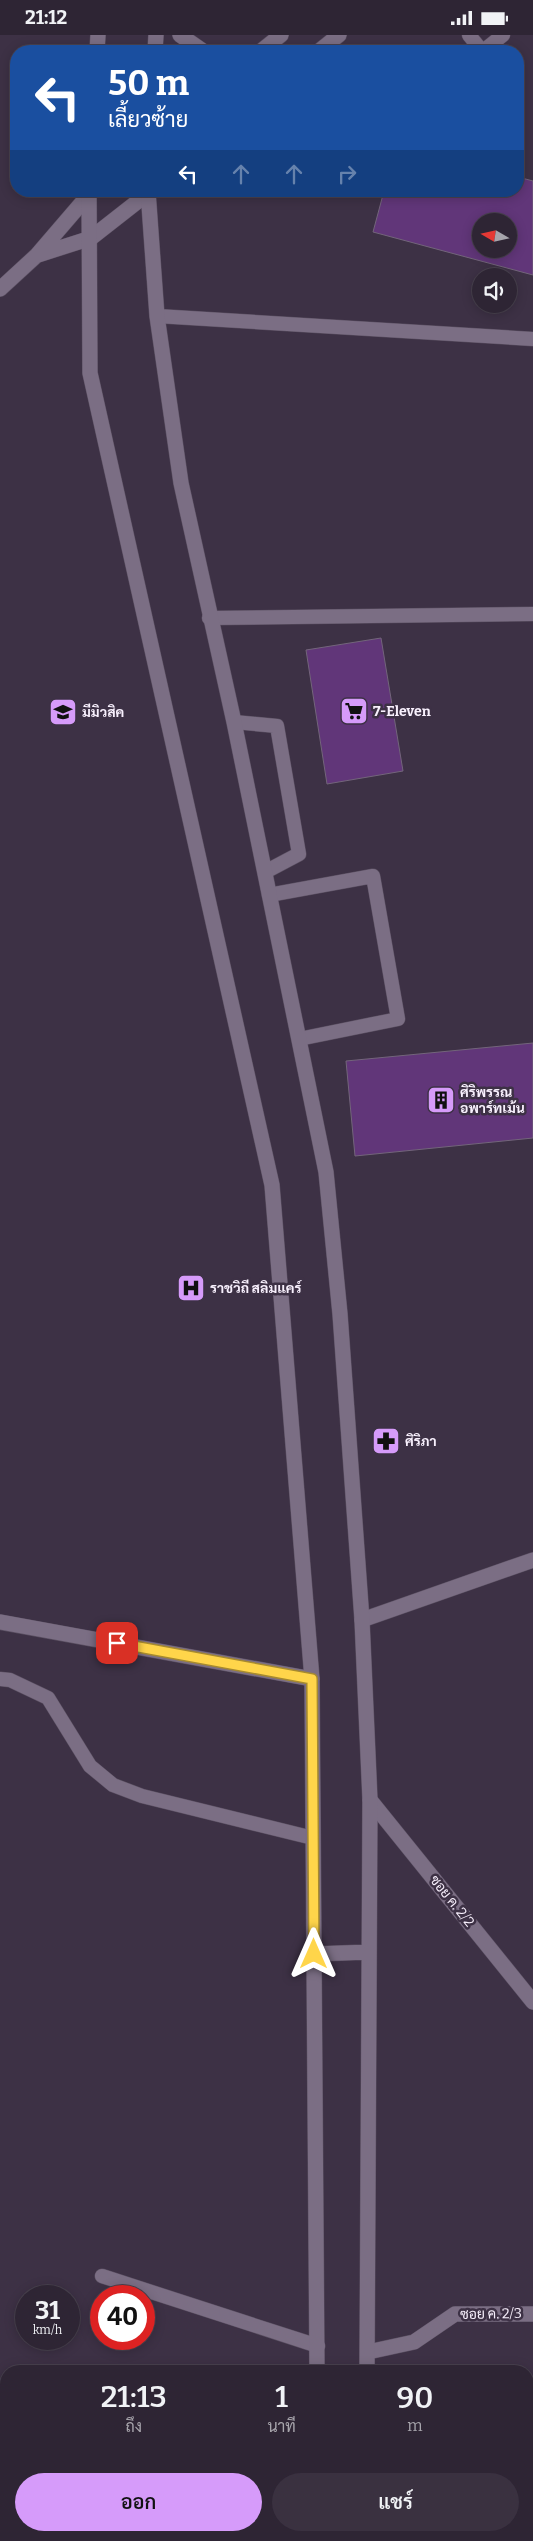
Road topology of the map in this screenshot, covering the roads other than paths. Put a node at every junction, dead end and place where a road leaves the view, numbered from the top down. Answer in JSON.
{"nodes":[{"id":1,"x":180,"y":35,"type":"edge"},
{"id":2,"x":281,"y":35,"type":"edge"},
{"id":3,"x":339,"y":35,"type":"edge"},
{"id":4,"x":469,"y":35,"type":"edge"},
{"id":5,"x":503,"y":35,"type":"edge"},
{"id":6,"x":194,"y":45,"type":"edge"},
{"id":7,"x":269,"y":45,"type":"edge"},
{"id":8,"x":327,"y":45,"type":"edge"},
{"id":9,"x":478,"y":45,"type":"edge"},
{"id":10,"x":490,"y":45,"type":"edge"},
{"id":11,"x":86,"y":197,"type":"edge"},
{"id":12,"x":90,"y":197,"type":"edge"},
{"id":13,"x":143,"y":197,"type":"edge"},
{"id":14,"x":149,"y":197,"type":"edge"},
{"id":15,"x":90,"y":238,"type":"junction"},
{"id":16,"x":37,"y":255,"type":"junction"},
{"id":17,"x":0,"y":289,"type":"edge"},
{"id":18,"x":157,"y":316,"type":"junction"},
{"id":19,"x":533,"y":339,"type":"edge"},
{"id":20,"x":533,"y":614,"type":"edge"},
{"id":21,"x":210,"y":618,"type":"junction"},
{"id":22,"x":234,"y":722,"type":"junction"},
{"id":23,"x":265,"y":872,"type":"junction"},
{"id":24,"x":269,"y":895,"type":"junction"},
{"id":25,"x":299,"y":1039,"type":"junction"},
{"id":26,"x":533,"y":1561,"type":"edge"},
{"id":27,"x":362,"y":1620,"type":"junction"},
{"id":28,"x":0,"y":1622,"type":"edge"},
{"id":29,"x":0,"y":1679,"type":"edge"},
{"id":30,"x":312,"y":1679,"type":"junction"},
{"id":31,"x":370,"y":1800,"type":"junction"},
{"id":32,"x":313,"y":1838,"type":"junction"},
{"id":33,"x":370,"y":1953,"type":"junction"},
{"id":34,"x":314,"y":1954,"type":"junction"},
{"id":35,"x":533,"y":2002,"type":"edge"},
{"id":36,"x":102,"y":2276,"type":"dead end"},
{"id":37,"x":533,"y":2314,"type":"edge"},
{"id":38,"x":318,"y":2346,"type":"junction"},
{"id":39,"x":368,"y":2353,"type":"junction"},
{"id":40,"x":317,"y":2365,"type":"edge"},
{"id":41,"x":368,"y":2365,"type":"edge"}],
"edges":[{"from":1,"to":6,"type":"street"},
{"from":2,"to":7,"type":"street"},
{"from":3,"to":8,"type":"street"},
{"from":4,"to":9,"type":"lane"},
{"from":5,"to":10,"type":"lane"},
{"from":11,"to":16,"type":"street"},
{"from":12,"to":15,"type":"street"},
{"from":13,"to":15,"type":"street"},
{"from":14,"to":18,"type":"street"},
{"from":15,"to":16,"type":"street"},
{"from":15,"to":30,"type":"street"},
{"from":16,"to":17,"type":"street"},
{"from":18,"to":19,"type":"lane"},
{"from":18,"to":21,"type":"street"},
{"from":20,"to":21,"type":"lane"},
{"from":21,"to":22,"type":"street"},
{"from":22,"to":23,"type":"street"},
{"from":22,"to":23,"type":"lane"},
{"from":23,"to":24,"type":"street"},
{"from":24,"to":25,"type":"street"},
{"from":24,"to":25,"type":"lane"},
{"from":25,"to":27,"type":"street"},
{"from":26,"to":27,"type":"street"},
{"from":27,"to":31,"type":"street"},
{"from":28,"to":30,"type":"street"},
{"from":29,"to":32,"type":"lane"},
{"from":30,"to":32,"type":"street"},
{"from":31,"to":33,"type":"street"},
{"from":31,"to":35,"type":"street","name":"ซอย ค. 2/2"},
{"from":32,"to":34,"type":"street"},
{"from":33,"to":34,"type":"street"},
{"from":33,"to":39,"type":"street"},
{"from":34,"to":38,"type":"street"},
{"from":36,"to":38,"type":"lane"},
{"from":37,"to":39,"type":"street","name":"ซอย ค. 2/3"},
{"from":38,"to":40,"type":"street"},
{"from":39,"to":41,"type":"street"}]}
